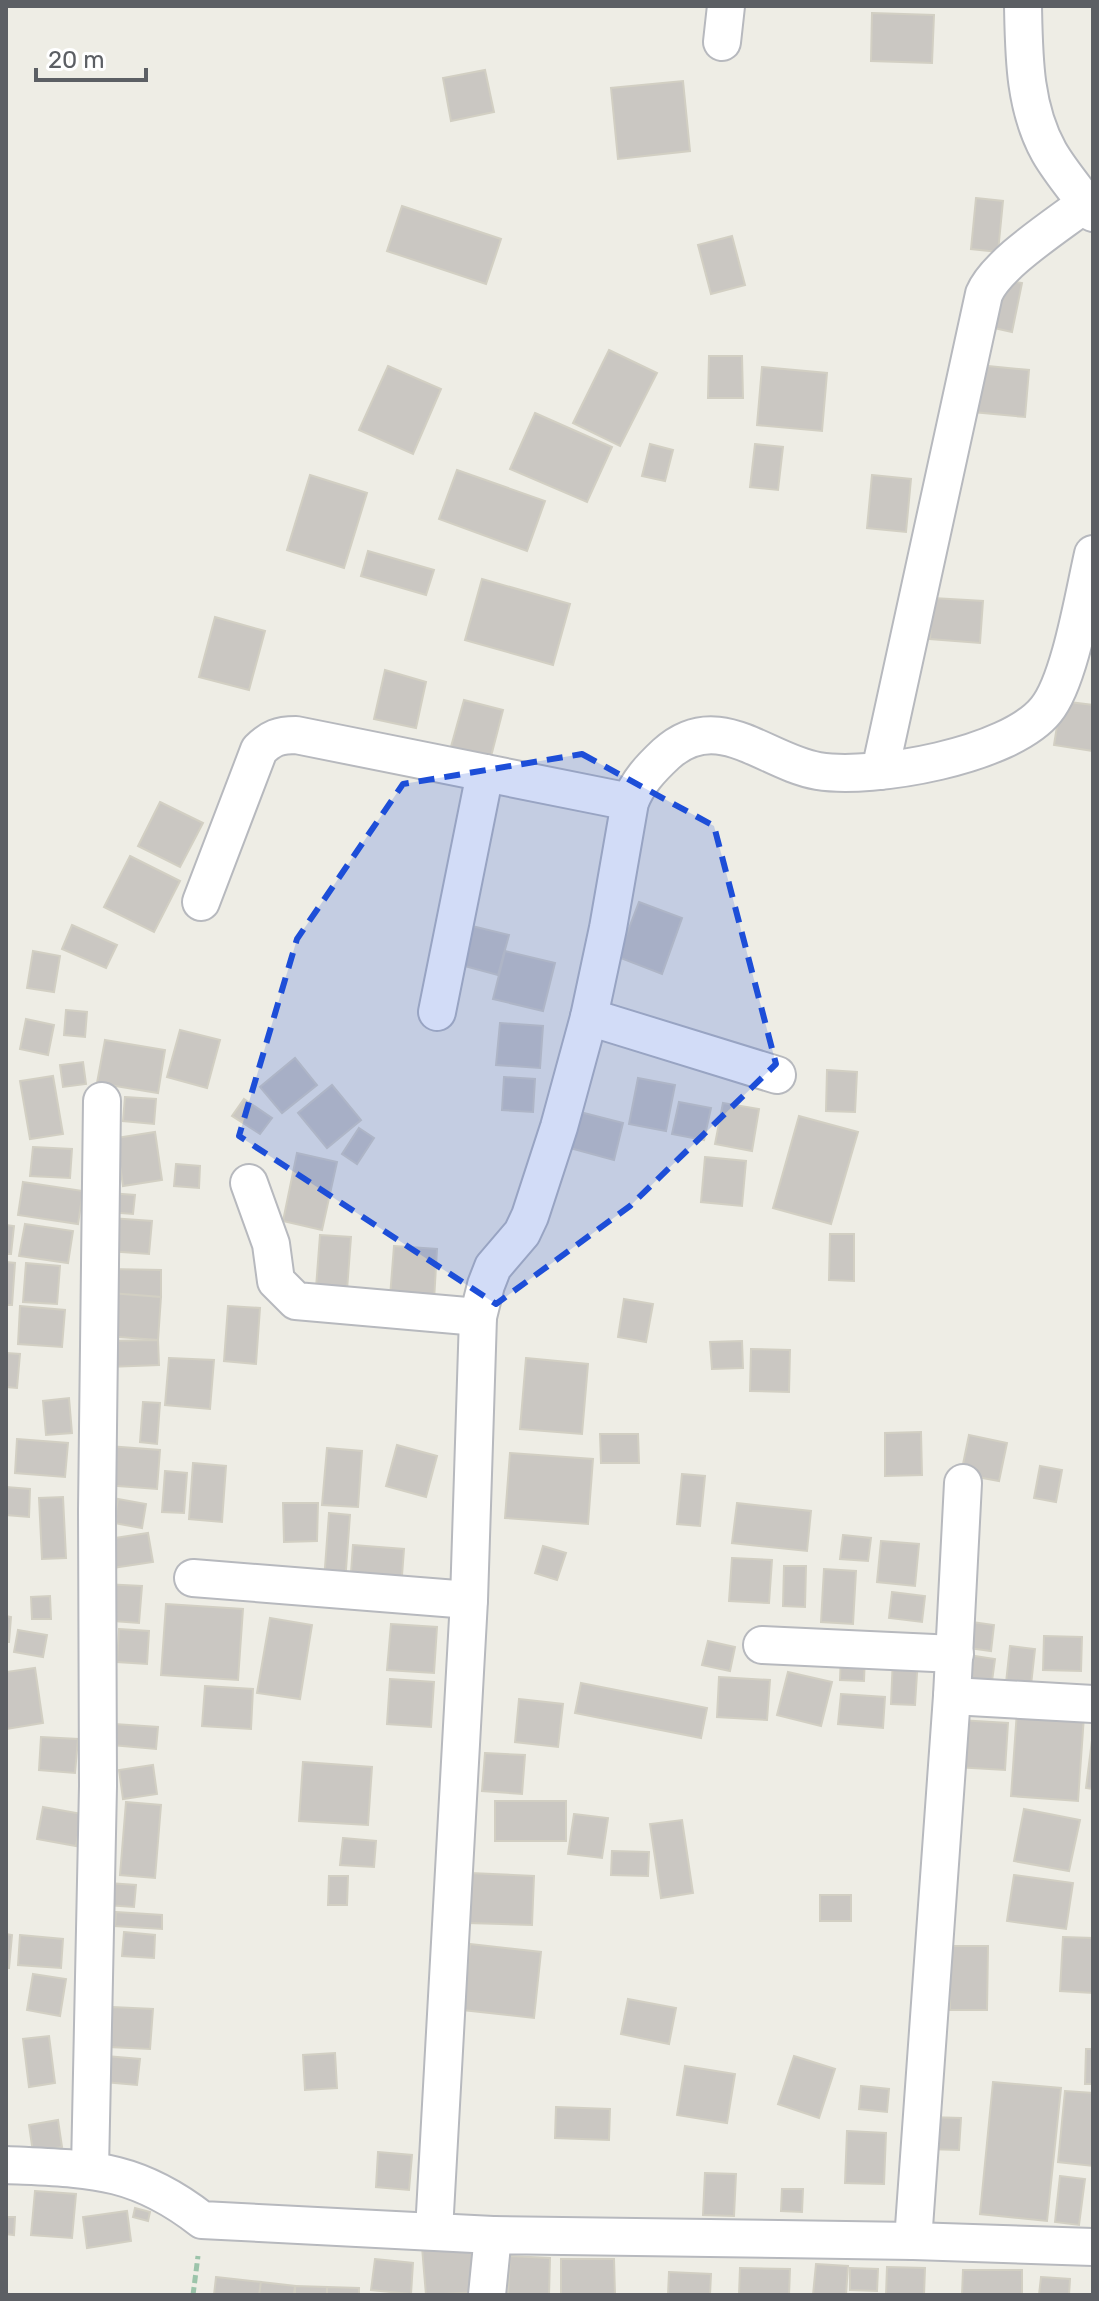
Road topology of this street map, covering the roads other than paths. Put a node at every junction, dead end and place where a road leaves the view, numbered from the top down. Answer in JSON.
{"nodes":[{"id":1,"x":726,"y":6,"type":"edge"},
{"id":2,"x":1023,"y":6,"type":"edge"},
{"id":3,"x":722,"y":42,"type":"dead end"},
{"id":4,"x":1090,"y":208,"type":"edge"},
{"id":5,"x":1093,"y":554,"type":"edge"},
{"id":6,"x":880,"y":771,"type":"junction"},
{"id":7,"x":485,"y":773,"type":"junction"},
{"id":8,"x":630,"y":802,"type":"junction"},
{"id":9,"x":201,"y":902,"type":"dead end"},
{"id":10,"x":437,"y":1012,"type":"dead end"},
{"id":11,"x":589,"y":1017,"type":"junction"},
{"id":12,"x":777,"y":1075,"type":"dead end"},
{"id":13,"x":102,"y":1101,"type":"dead end"},
{"id":14,"x":249,"y":1183,"type":"dead end"},
{"id":15,"x":478,"y":1317,"type":"junction"},
{"id":16,"x":963,"y":1483,"type":"dead end"},
{"id":17,"x":193,"y":1578,"type":"dead end"},
{"id":18,"x":469,"y":1600,"type":"junction"},
{"id":19,"x":762,"y":1645,"type":"dead end"},
{"id":20,"x":955,"y":1654,"type":"junction"},
{"id":21,"x":952,"y":1696,"type":"junction"},
{"id":22,"x":1093,"y":1704,"type":"edge"},
{"id":23,"x":6,"y":2165,"type":"edge"},
{"id":24,"x":90,"y":2169,"type":"junction"},
{"id":25,"x":434,"y":2231,"type":"junction"},
{"id":26,"x":493,"y":2235,"type":"junction"},
{"id":27,"x":913,"y":2241,"type":"junction"},
{"id":28,"x":1093,"y":2247,"type":"edge"},
{"id":29,"x":487,"y":2295,"type":"edge"}],
"edges":[{"from":1,"to":3,"type":"street"},
{"from":2,"to":4,"type":"street"},
{"from":4,"to":6,"type":"street"},
{"from":5,"to":6,"type":"street"},
{"from":6,"to":8,"type":"street"},
{"from":7,"to":8,"type":"street"},
{"from":7,"to":9,"type":"street"},
{"from":7,"to":10,"type":"street"},
{"from":8,"to":11,"type":"street"},
{"from":11,"to":12,"type":"street"},
{"from":11,"to":15,"type":"street"},
{"from":13,"to":24,"type":"street"},
{"from":14,"to":15,"type":"street"},
{"from":15,"to":18,"type":"street"},
{"from":16,"to":20,"type":"street"},
{"from":17,"to":18,"type":"street"},
{"from":18,"to":25,"type":"street"},
{"from":19,"to":20,"type":"street"},
{"from":20,"to":21,"type":"street"},
{"from":21,"to":22,"type":"street"},
{"from":21,"to":27,"type":"street"},
{"from":23,"to":24,"type":"street"},
{"from":24,"to":25,"type":"street"},
{"from":25,"to":26,"type":"street"},
{"from":26,"to":27,"type":"street"},
{"from":26,"to":29,"type":"street"},
{"from":27,"to":28,"type":"street"}]}
